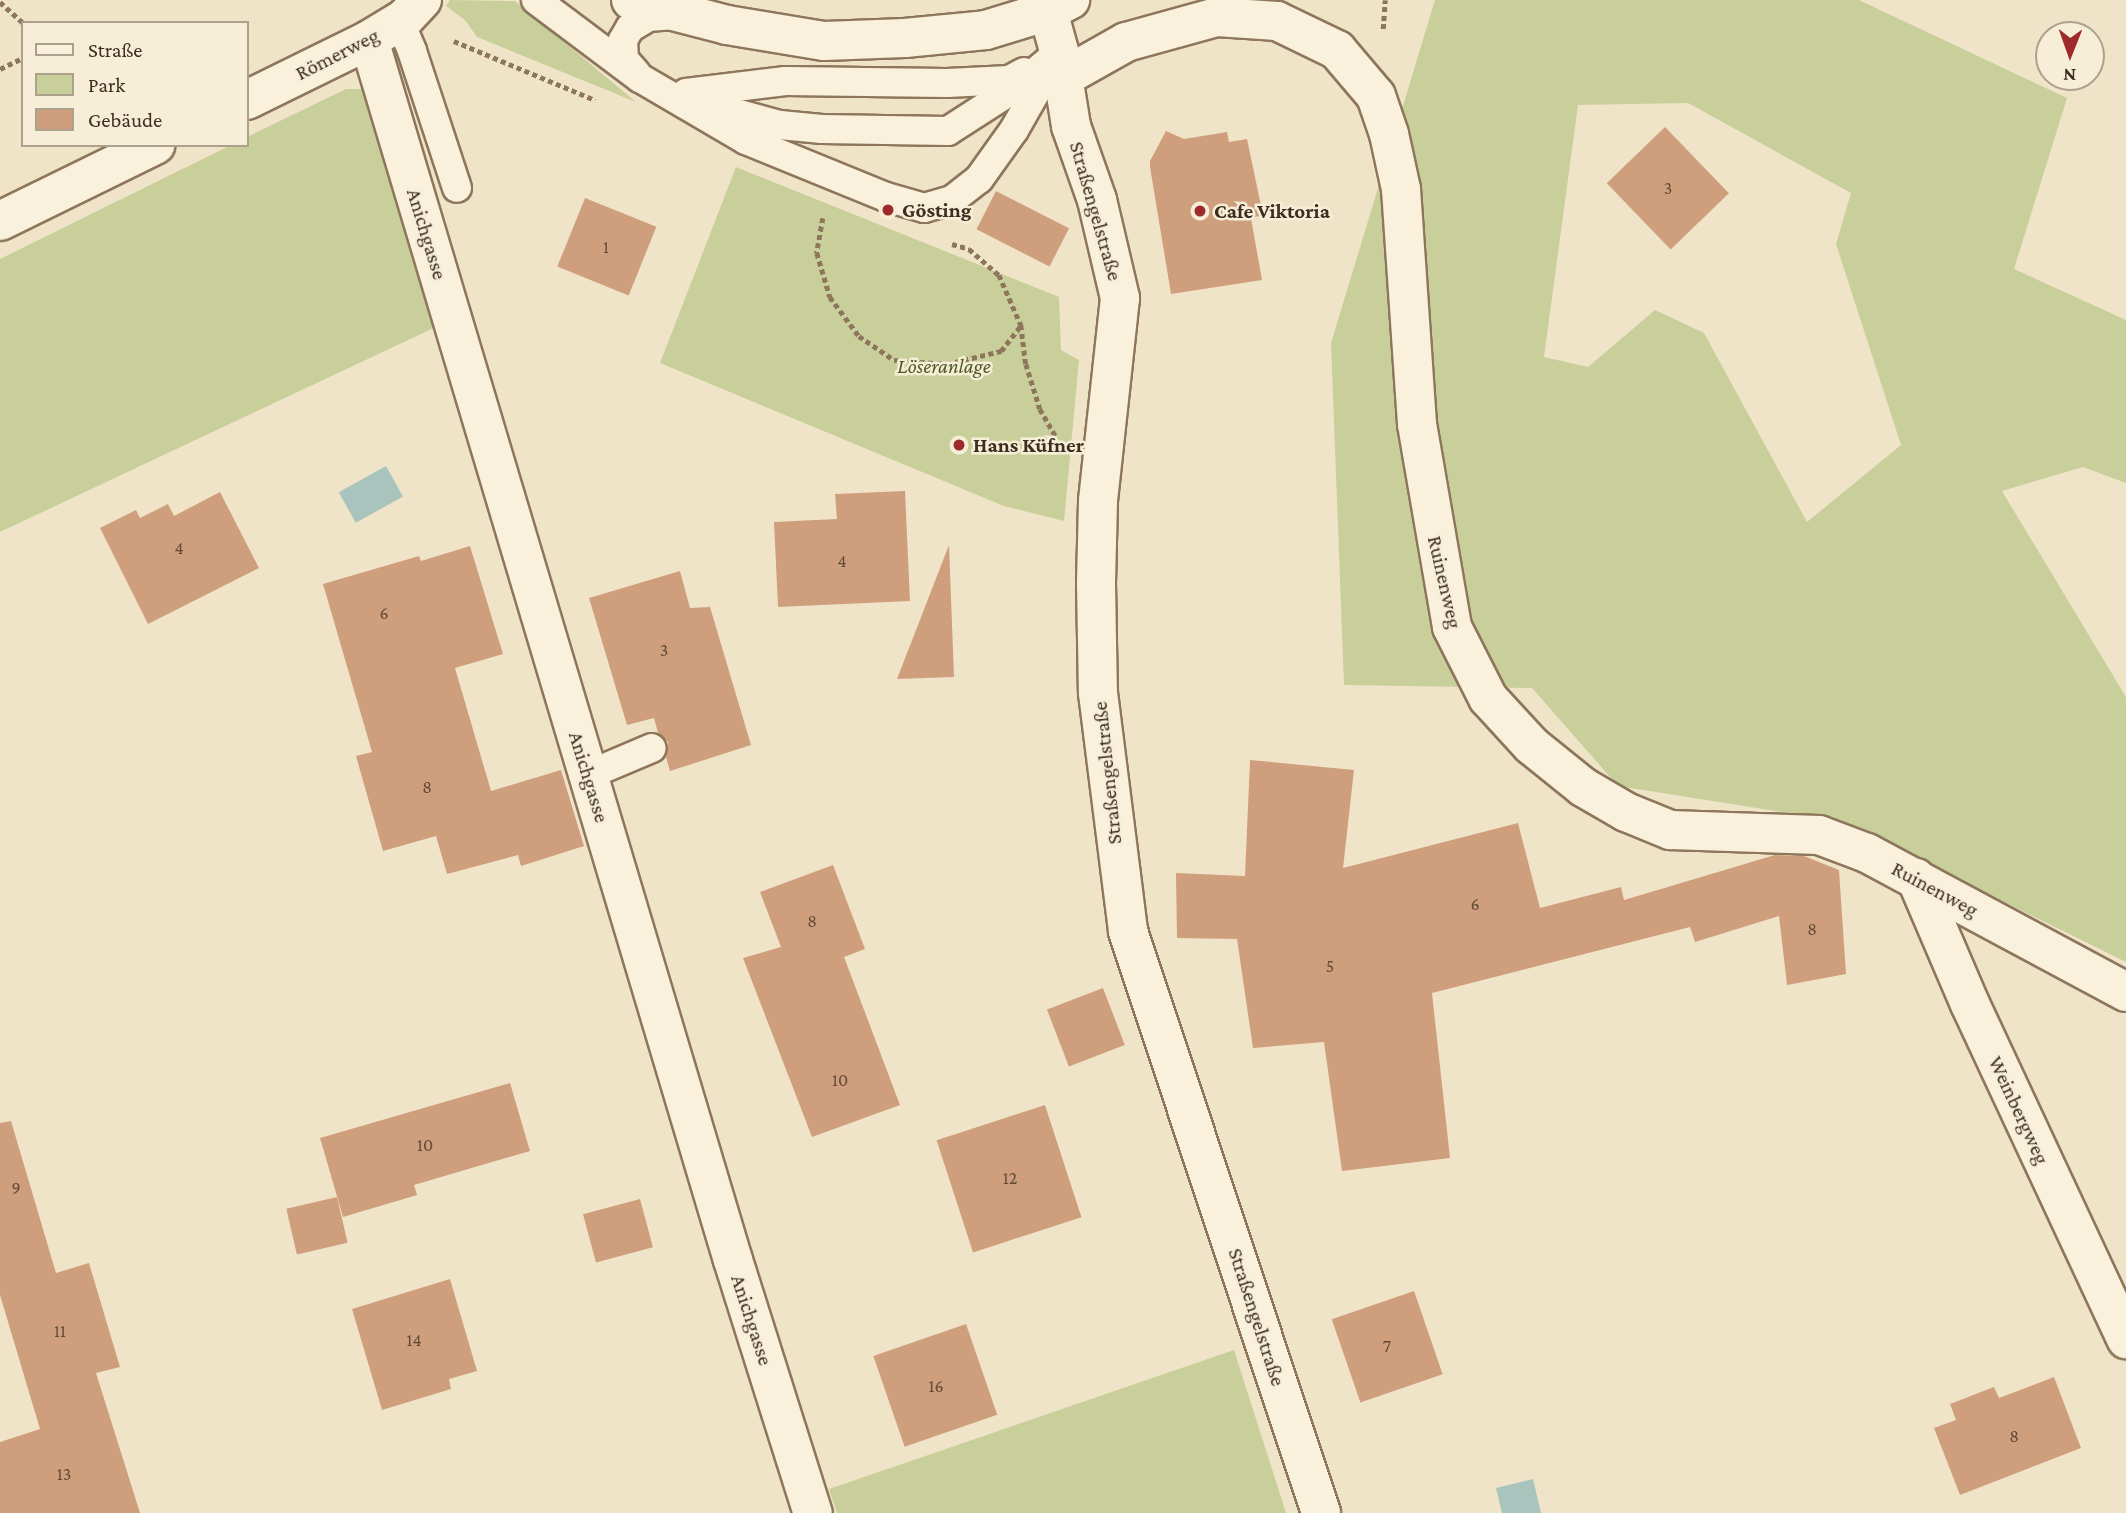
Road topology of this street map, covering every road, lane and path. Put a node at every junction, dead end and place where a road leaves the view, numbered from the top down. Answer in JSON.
{"nodes":[{"id":1,"x":536,"y":0,"type":"edge"},
{"id":2,"x":631,"y":0,"type":"edge"},
{"id":3,"x":0,"y":2,"type":"edge"},
{"id":4,"x":1059,"y":6,"type":"edge"},
{"id":5,"x":679,"y":15,"type":"junction"},
{"id":6,"x":397,"y":20,"type":"edge"},
{"id":7,"x":21,"y":21,"type":"edge"},
{"id":8,"x":21,"y":59,"type":"edge"},
{"id":9,"x":1062,"y":64,"type":"junction"},
{"id":10,"x":0,"y":69,"type":"edge"},
{"id":11,"x":650,"y":84,"type":"junction"},
{"id":12,"x":248,"y":99,"type":"edge"},
{"id":13,"x":151,"y":147,"type":"edge"},
{"id":14,"x":457,"y":188,"type":"dead end"},
{"id":15,"x":826,"y":208,"type":"dead end"},
{"id":16,"x":0,"y":221,"type":"edge"},
{"id":17,"x":948,"y":243,"type":"dead end"},
{"id":18,"x":1021,"y":325,"type":"junction"},
{"id":19,"x":1103,"y":462,"type":"junction"},
{"id":20,"x":652,"y":748,"type":"dead end"},
{"id":21,"x":588,"y":801,"type":"junction"},
{"id":22,"x":1916,"y":878,"type":"junction"},
{"id":23,"x":2126,"y":992,"type":"edge"},
{"id":24,"x":2126,"y":1339,"type":"edge"},
{"id":25,"x":813,"y":1513,"type":"edge"},
{"id":26,"x":1321,"y":1513,"type":"edge"}],
"edges":[{"from":1,"to":11,"type":"lane"},
{"from":2,"to":5,"type":"street"},
{"from":3,"to":7,"type":"path"},
{"from":4,"to":5,"type":"street"},
{"from":4,"to":9,"type":"street","name":"Straßengelstraße"},
{"from":5,"to":11,"type":"lane"},
{"from":6,"to":12,"type":"street","name":"Römerweg"},
{"from":6,"to":14,"type":"lane"},
{"from":6,"to":21,"type":"street","name":"Anichgasse"},
{"from":8,"to":10,"type":"path"},
{"from":9,"to":11,"type":"lane"},
{"from":9,"to":11,"type":"lane"},
{"from":9,"to":11,"type":"lane"},
{"from":9,"to":19,"type":"street","name":"Straßengelstraße"},
{"from":9,"to":22,"type":"street","name":"Ruinenweg"},
{"from":13,"to":16,"type":"street"},
{"from":15,"to":18,"type":"path"},
{"from":17,"to":18,"type":"path"},
{"from":18,"to":19,"type":"path"},
{"from":19,"to":26,"type":"street","name":"Straßengelstraße"},
{"from":20,"to":21,"type":"lane"},
{"from":21,"to":25,"type":"street","name":"Anichgasse"},
{"from":22,"to":23,"type":"street","name":"Ruinenweg"},
{"from":22,"to":24,"type":"street","name":"Weinbergweg"}]}
